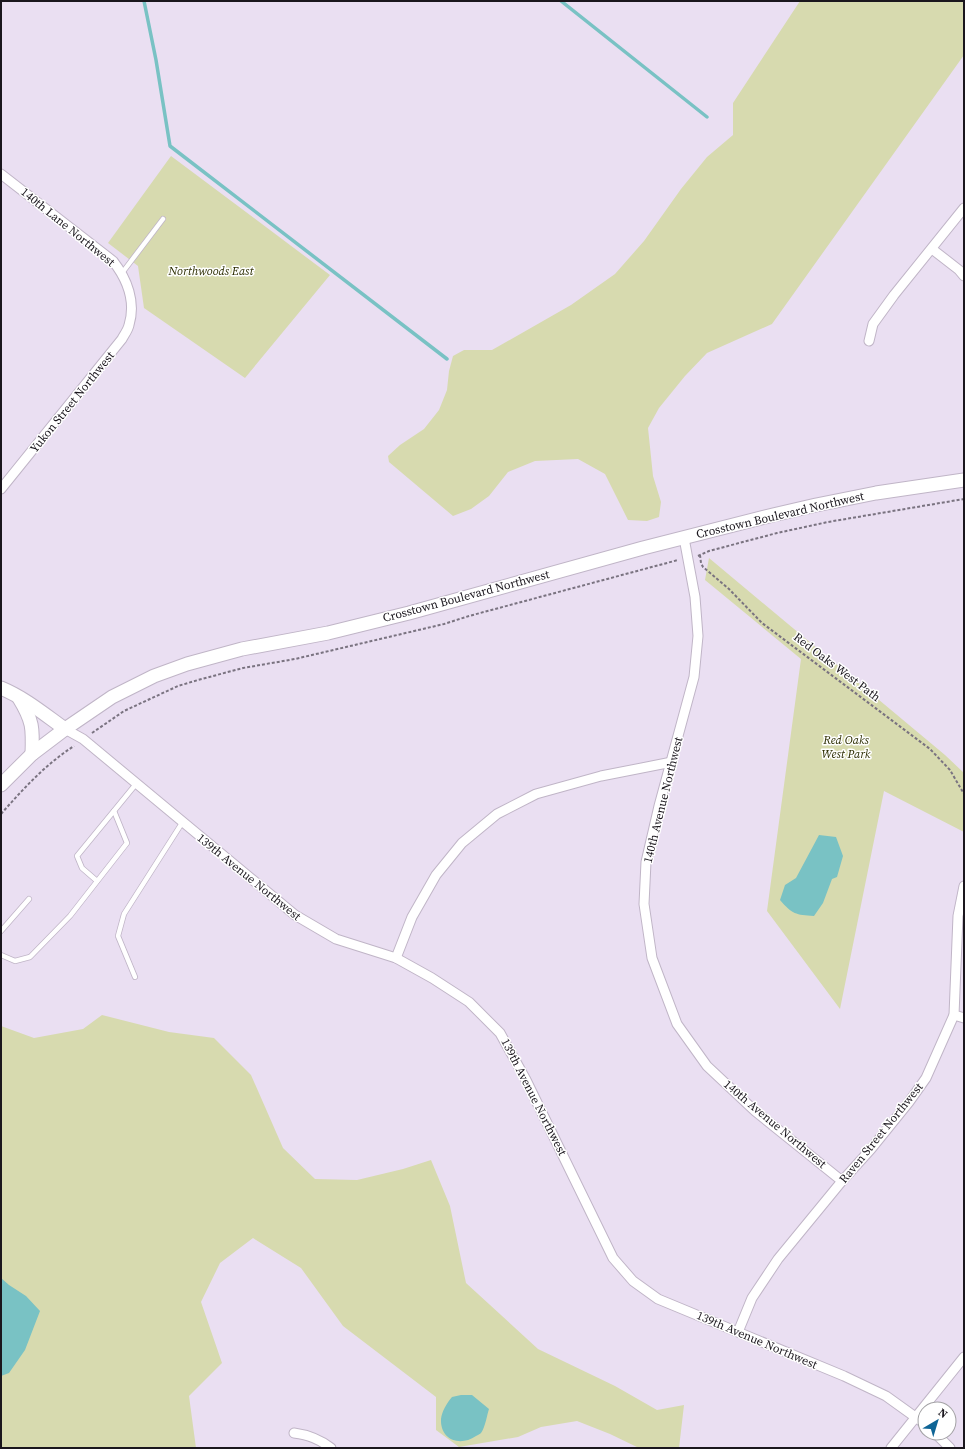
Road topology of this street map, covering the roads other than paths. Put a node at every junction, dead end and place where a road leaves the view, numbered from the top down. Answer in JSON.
{"nodes":[{"id":1,"x":1,"y":174,"type":"edge"},
{"id":2,"x":964,"y":208,"type":"edge"},
{"id":3,"x":163,"y":219,"type":"dead end"},
{"id":4,"x":932,"y":249,"type":"junction"},
{"id":5,"x":122,"y":273,"type":"junction"},
{"id":6,"x":964,"y":276,"type":"edge"},
{"id":7,"x":132,"y":310,"type":"joint"},
{"id":8,"x":869,"y":341,"type":"dead end"},
{"id":9,"x":964,"y":480,"type":"edge"},
{"id":10,"x":2,"y":488,"type":"edge"},
{"id":11,"x":684,"y":538,"type":"junction"},
{"id":12,"x":1,"y":688,"type":"edge"},
{"id":13,"x":17,"y":695,"type":"junction"},
{"id":14,"x":65,"y":729,"type":"junction"},
{"id":15,"x":32,"y":754,"type":"junction"},
{"id":16,"x":672,"y":762,"type":"junction"},
{"id":17,"x":136,"y":784,"type":"junction"},
{"id":18,"x":1,"y":785,"type":"edge"},
{"id":19,"x":114,"y":811,"type":"junction"},
{"id":20,"x":182,"y":823,"type":"junction"},
{"id":21,"x":97,"y":881,"type":"junction"},
{"id":22,"x":964,"y":886,"type":"edge"},
{"id":23,"x":29,"y":899,"type":"dead end"},
{"id":24,"x":1,"y":931,"type":"edge"},
{"id":25,"x":1,"y":955,"type":"edge"},
{"id":26,"x":396,"y":958,"type":"junction"},
{"id":27,"x":134,"y":976,"type":"dead end"},
{"id":28,"x":954,"y":1015,"type":"junction"},
{"id":29,"x":964,"y":1018,"type":"edge"},
{"id":30,"x":842,"y":1181,"type":"junction"},
{"id":31,"x":738,"y":1332,"type":"junction"},
{"id":32,"x":964,"y":1358,"type":"edge"},
{"id":33,"x":916,"y":1417,"type":"junction"},
{"id":34,"x":294,"y":1433,"type":"dead end"},
{"id":35,"x":331,"y":1448,"type":"edge"},
{"id":36,"x":891,"y":1448,"type":"edge"}],
"edges":[{"from":1,"to":5,"type":"street","name":"140th Lane Northwest"},
{"from":2,"to":4,"type":"street"},
{"from":3,"to":5,"type":"lane"},
{"from":4,"to":6,"type":"street"},
{"from":4,"to":8,"type":"street"},
{"from":5,"to":7,"type":"street","name":"140th Lane Northwest"},
{"from":7,"to":10,"type":"street","name":"Yukon Street Northwest"},
{"from":9,"to":11,"type":"street","name":"Crosstown Boulevard Northwest"},
{"from":11,"to":14,"type":"street","name":"Crosstown Boulevard Northwest"},
{"from":11,"to":16,"type":"street","name":"140th Avenue Northwest"},
{"from":12,"to":13,"type":"street"},
{"from":13,"to":14,"type":"street"},
{"from":13,"to":15,"type":"street"},
{"from":14,"to":15,"type":"street","name":"Crosstown Boulevard Northwest"},
{"from":14,"to":17,"type":"street","name":"139th Avenue Northwest"},
{"from":15,"to":18,"type":"street","name":"Crosstown Boulevard Northwest"},
{"from":16,"to":26,"type":"street"},
{"from":16,"to":30,"type":"street","name":"140th Avenue Northwest"},
{"from":17,"to":19,"type":"lane"},
{"from":17,"to":20,"type":"street","name":"139th Avenue Northwest"},
{"from":19,"to":21,"type":"lane"},
{"from":19,"to":21,"type":"lane"},
{"from":20,"to":26,"type":"street","name":"139th Avenue Northwest"},
{"from":20,"to":27,"type":"lane"},
{"from":21,"to":25,"type":"lane"},
{"from":22,"to":28,"type":"street","name":"Raven Street Northwest"},
{"from":23,"to":24,"type":"lane"},
{"from":26,"to":31,"type":"street","name":"139th Avenue Northwest"},
{"from":28,"to":29,"type":"street"},
{"from":28,"to":30,"type":"street","name":"Raven Street Northwest"},
{"from":30,"to":31,"type":"street","name":"Raven Street Northwest"},
{"from":31,"to":33,"type":"street","name":"139th Avenue Northwest"},
{"from":32,"to":33,"type":"street"},
{"from":33,"to":36,"type":"street"},
{"from":34,"to":35,"type":"street"}]}
